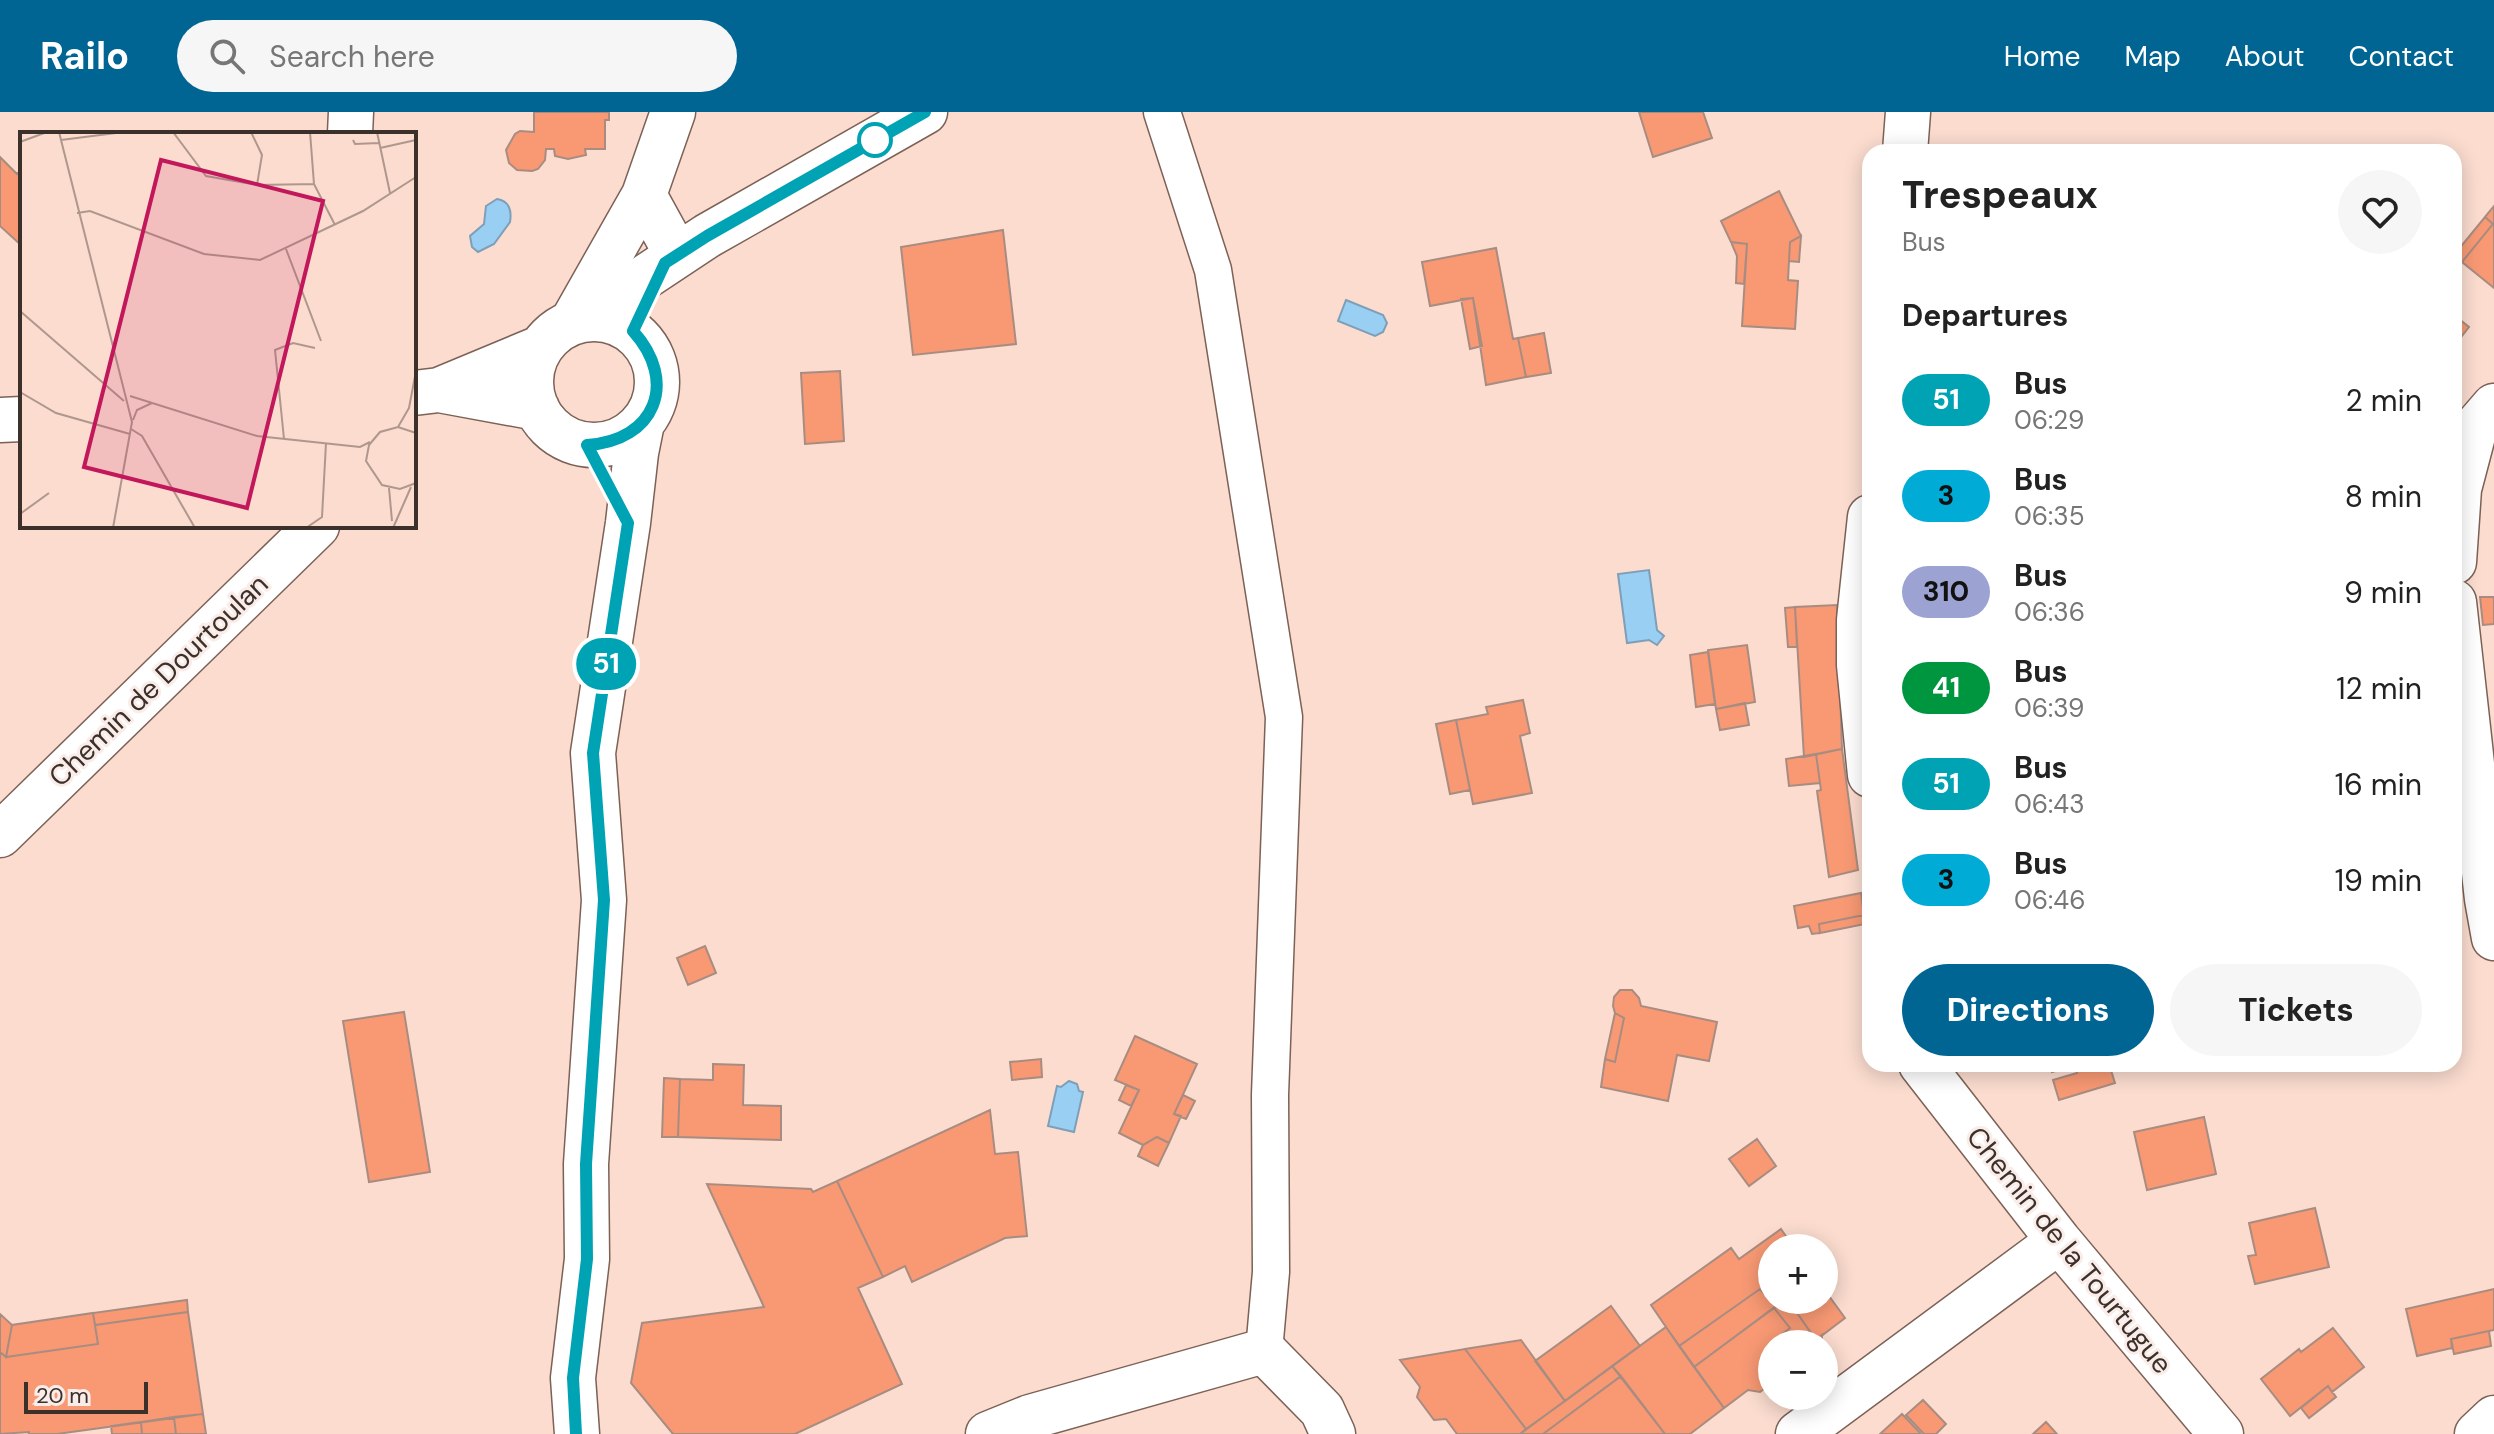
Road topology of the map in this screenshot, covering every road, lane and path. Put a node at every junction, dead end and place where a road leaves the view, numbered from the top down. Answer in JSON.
{"nodes":[{"id":1,"x":351,"y":112,"type":"edge"},
{"id":2,"x":673,"y":112,"type":"edge"},
{"id":3,"x":925,"y":112,"type":"edge"},
{"id":4,"x":1162,"y":112,"type":"edge"},
{"id":5,"x":1908,"y":112,"type":"edge"},
{"id":6,"x":350,"y":132,"type":"edge"},
{"id":7,"x":1906,"y":144,"type":"edge"},
{"id":8,"x":644,"y":195,"type":"junction"},
{"id":9,"x":671,"y":259,"type":"junction"},
{"id":10,"x":568,"y":329,"type":"junction"},
{"id":11,"x":633,"y":331,"type":"junction"},
{"id":12,"x":426,"y":392,"type":"edge"},
{"id":13,"x":2494,"y":406,"type":"edge"},
{"id":14,"x":537,"y":408,"type":"junction"},
{"id":15,"x":20,"y":419,"type":"edge"},
{"id":16,"x":0,"y":420,"type":"edge"},
{"id":17,"x":642,"y":423,"type":"junction"},
{"id":18,"x":587,"y":445,"type":"junction"},
{"id":19,"x":2462,"y":478,"type":"edge"},
{"id":20,"x":628,"y":523,"type":"junction"},
{"id":21,"x":315,"y":528,"type":"edge"},
{"id":22,"x":1862,"y":592,"type":"edge"},
{"id":23,"x":2462,"y":667,"type":"edge"},
{"id":24,"x":1862,"y":684,"type":"edge"},
{"id":25,"x":0,"y":835,"type":"edge"},
{"id":26,"x":2492,"y":912,"type":"edge"},
{"id":27,"x":1927,"y":1072,"type":"edge"},
{"id":28,"x":2059,"y":1241,"type":"junction"},
{"id":29,"x":1264,"y":1351,"type":"junction"},
{"id":30,"x":2494,"y":1418,"type":"edge"},
{"id":31,"x":577,"y":1434,"type":"edge"},
{"id":32,"x":988,"y":1434,"type":"edge"},
{"id":33,"x":1333,"y":1434,"type":"edge"},
{"id":34,"x":1798,"y":1434,"type":"edge"},
{"id":35,"x":2221,"y":1434,"type":"edge"},
{"id":36,"x":2477,"y":1434,"type":"edge"}],
"edges":[{"from":1,"to":6,"type":"street"},
{"from":2,"to":8,"type":"street"},
{"from":3,"to":9,"type":"street"},
{"from":4,"to":29,"type":"street"},
{"from":5,"to":7,"type":"street"},
{"from":8,"to":9,"type":"street"},
{"from":8,"to":10,"type":"street"},
{"from":9,"to":10,"type":"street"},
{"from":9,"to":11,"type":"street"},
{"from":10,"to":11,"type":"street"},
{"from":10,"to":12,"type":"street"},
{"from":10,"to":14,"type":"street"},
{"from":11,"to":17,"type":"street"},
{"from":12,"to":14,"type":"street"},
{"from":13,"to":19,"type":"street"},
{"from":14,"to":18,"type":"street"},
{"from":15,"to":16,"type":"street"},
{"from":17,"to":18,"type":"street"},
{"from":17,"to":20,"type":"street"},
{"from":18,"to":20,"type":"street"},
{"from":20,"to":31,"type":"street"},
{"from":21,"to":25,"type":"street","name":"Chemin de Dourtoulan"},
{"from":22,"to":24,"type":"street"},
{"from":23,"to":26,"type":"street"},
{"from":27,"to":28,"type":"street","name":"Chemin de la Tourtugue"},
{"from":28,"to":34,"type":"street"},
{"from":28,"to":35,"type":"street","name":"Chemin de la Tourtugue"},
{"from":29,"to":32,"type":"street"},
{"from":29,"to":33,"type":"street"},
{"from":30,"to":36,"type":"street"}]}
